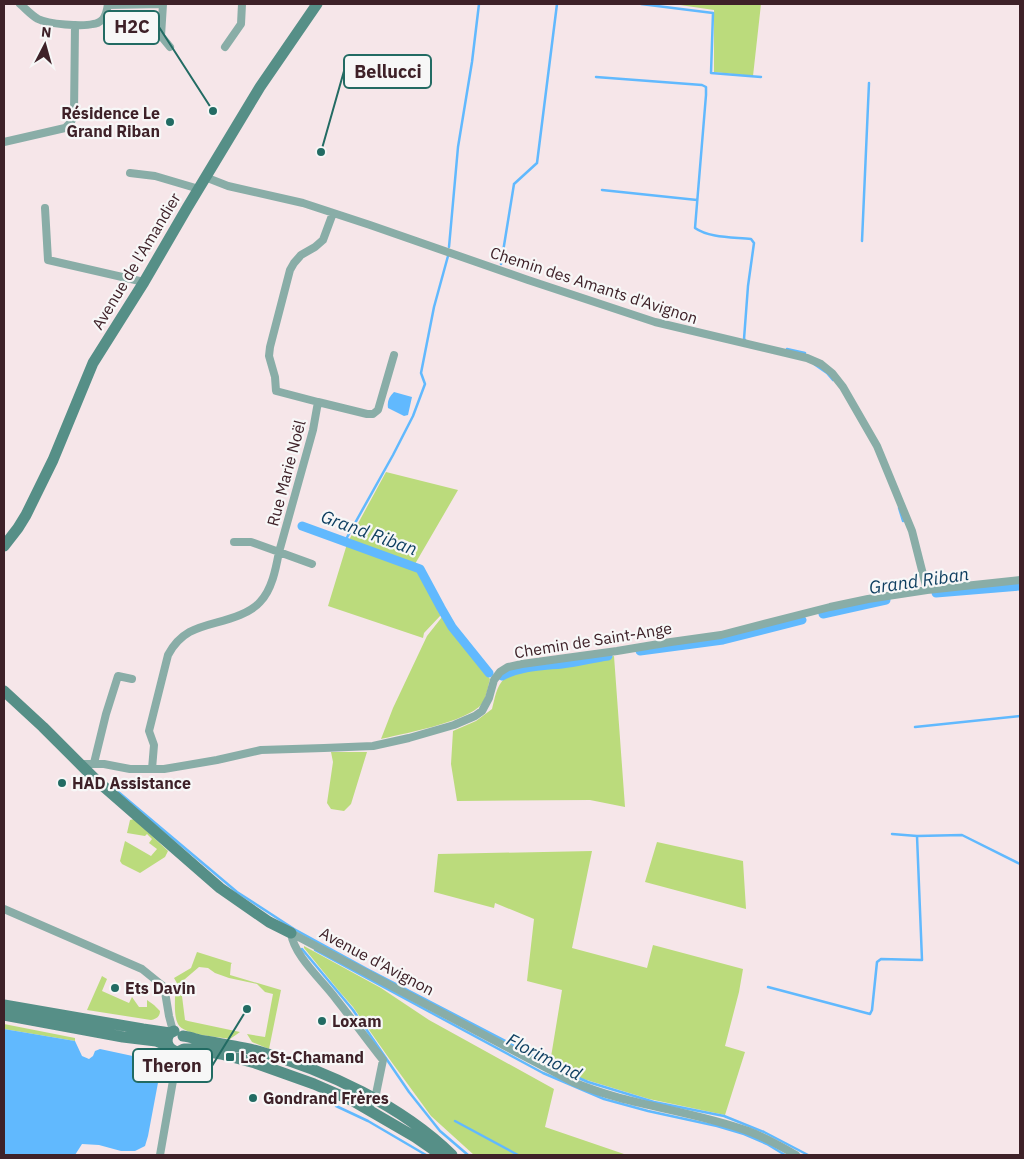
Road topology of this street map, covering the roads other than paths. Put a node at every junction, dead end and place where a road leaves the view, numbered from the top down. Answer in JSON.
{"nodes":[{"id":1,"x":20,"y":4,"type":"edge"},
{"id":2,"x":108,"y":4,"type":"edge"},
{"id":3,"x":242,"y":4,"type":"edge"},
{"id":4,"x":317,"y":4,"type":"edge"},
{"id":5,"x":75,"y":25,"type":"junction"},
{"id":6,"x":170,"y":47,"type":"dead end"},
{"id":7,"x":225,"y":47,"type":"dead end"},
{"id":8,"x":4,"y":142,"type":"edge"},
{"id":9,"x":130,"y":173,"type":"dead end"},
{"id":10,"x":206,"y":178,"type":"junction"},
{"id":11,"x":199,"y":189,"type":"junction"},
{"id":12,"x":44,"y":208,"type":"dead end"},
{"id":13,"x":333,"y":213,"type":"junction"},
{"id":14,"x":144,"y":282,"type":"junction"},
{"id":15,"x":394,"y":355,"type":"dead end"},
{"id":16,"x":318,"y":402,"type":"junction"},
{"id":17,"x":234,"y":542,"type":"dead end"},
{"id":18,"x":4,"y":546,"type":"edge"},
{"id":19,"x":279,"y":552,"type":"junction"},
{"id":20,"x":312,"y":564,"type":"dead end"},
{"id":21,"x":1020,"y":580,"type":"edge"},
{"id":22,"x":927,"y":590,"type":"junction"},
{"id":23,"x":132,"y":679,"type":"dead end"},
{"id":24,"x":4,"y":691,"type":"edge"},
{"id":25,"x":94,"y":763,"type":"junction"},
{"id":26,"x":80,"y":764,"type":"junction"},
{"id":27,"x":152,"y":768,"type":"junction"},
{"id":28,"x":4,"y":909,"type":"edge"},
{"id":29,"x":291,"y":933,"type":"junction"},
{"id":30,"x":4,"y":1005,"type":"edge"},
{"id":31,"x":4,"y":1015,"type":"edge"},
{"id":32,"x":176,"y":1033,"type":"junction"},
{"id":33,"x":168,"y":1046,"type":"junction"},
{"id":34,"x":181,"y":1050,"type":"junction"},
{"id":35,"x":374,"y":1098,"type":"junction"},
{"id":36,"x":368,"y":1110,"type":"junction"},
{"id":37,"x":447,"y":1154,"type":"edge"},
{"id":38,"x":160,"y":1155,"type":"edge"},
{"id":39,"x":796,"y":1155,"type":"edge"}],
"edges":[{"from":1,"to":5,"type":"street"},
{"from":2,"to":5,"type":"street"},
{"from":2,"to":6,"type":"street"},
{"from":3,"to":7,"type":"street"},
{"from":4,"to":10,"type":"main road","name":"Avenue de l'Amandier"},
{"from":5,"to":8,"type":"street"},
{"from":9,"to":11,"type":"street"},
{"from":10,"to":11,"type":"main road","name":"Avenue de l'Amandier"},
{"from":10,"to":13,"type":"street","name":"Chemin des Amants d'Avignon"},
{"from":11,"to":14,"type":"main road","name":"Avenue de l'Amandier"},
{"from":12,"to":14,"type":"street"},
{"from":13,"to":16,"type":"street","name":"Rue Marie Noël"},
{"from":13,"to":22,"type":"street","name":"Chemin des Amants d'Avignon"},
{"from":14,"to":18,"type":"main road","name":"Avenue de l'Amandier"},
{"from":15,"to":16,"type":"street","name":"Rue Marie Noël"},
{"from":16,"to":19,"type":"street","name":"Rue Marie Noël"},
{"from":17,"to":19,"type":"street","name":"Rue Marie Noël"},
{"from":19,"to":20,"type":"street"},
{"from":19,"to":27,"type":"street","name":"Rue Marie Noël"},
{"from":21,"to":22,"type":"street","name":"Chemin de Saint-Ange"},
{"from":22,"to":27,"type":"street","name":"Chemin de Saint-Ange"},
{"from":23,"to":25,"type":"street"},
{"from":24,"to":26,"type":"main road","name":"Avenue d'Avignon"},
{"from":25,"to":26,"type":"street","name":"Chemin de Saint-Ange"},
{"from":25,"to":27,"type":"street","name":"Chemin de Saint-Ange"},
{"from":26,"to":29,"type":"main road","name":"Avenue d'Avignon"},
{"from":28,"to":32,"type":"street"},
{"from":29,"to":35,"type":"street"},
{"from":29,"to":39,"type":"street","name":"Avenue d'Avignon"},
{"from":30,"to":32,"type":"main road"},
{"from":31,"to":33,"type":"main road"},
{"from":32,"to":33,"type":"main road"},
{"from":32,"to":34,"type":"main road"},
{"from":32,"to":35,"type":"main road"},
{"from":33,"to":34,"type":"main road"},
{"from":34,"to":36,"type":"main road"},
{"from":34,"to":38,"type":"street"},
{"from":35,"to":36,"type":"street"},
{"from":35,"to":37,"type":"main road"},
{"from":36,"to":37,"type":"main road"}]}
